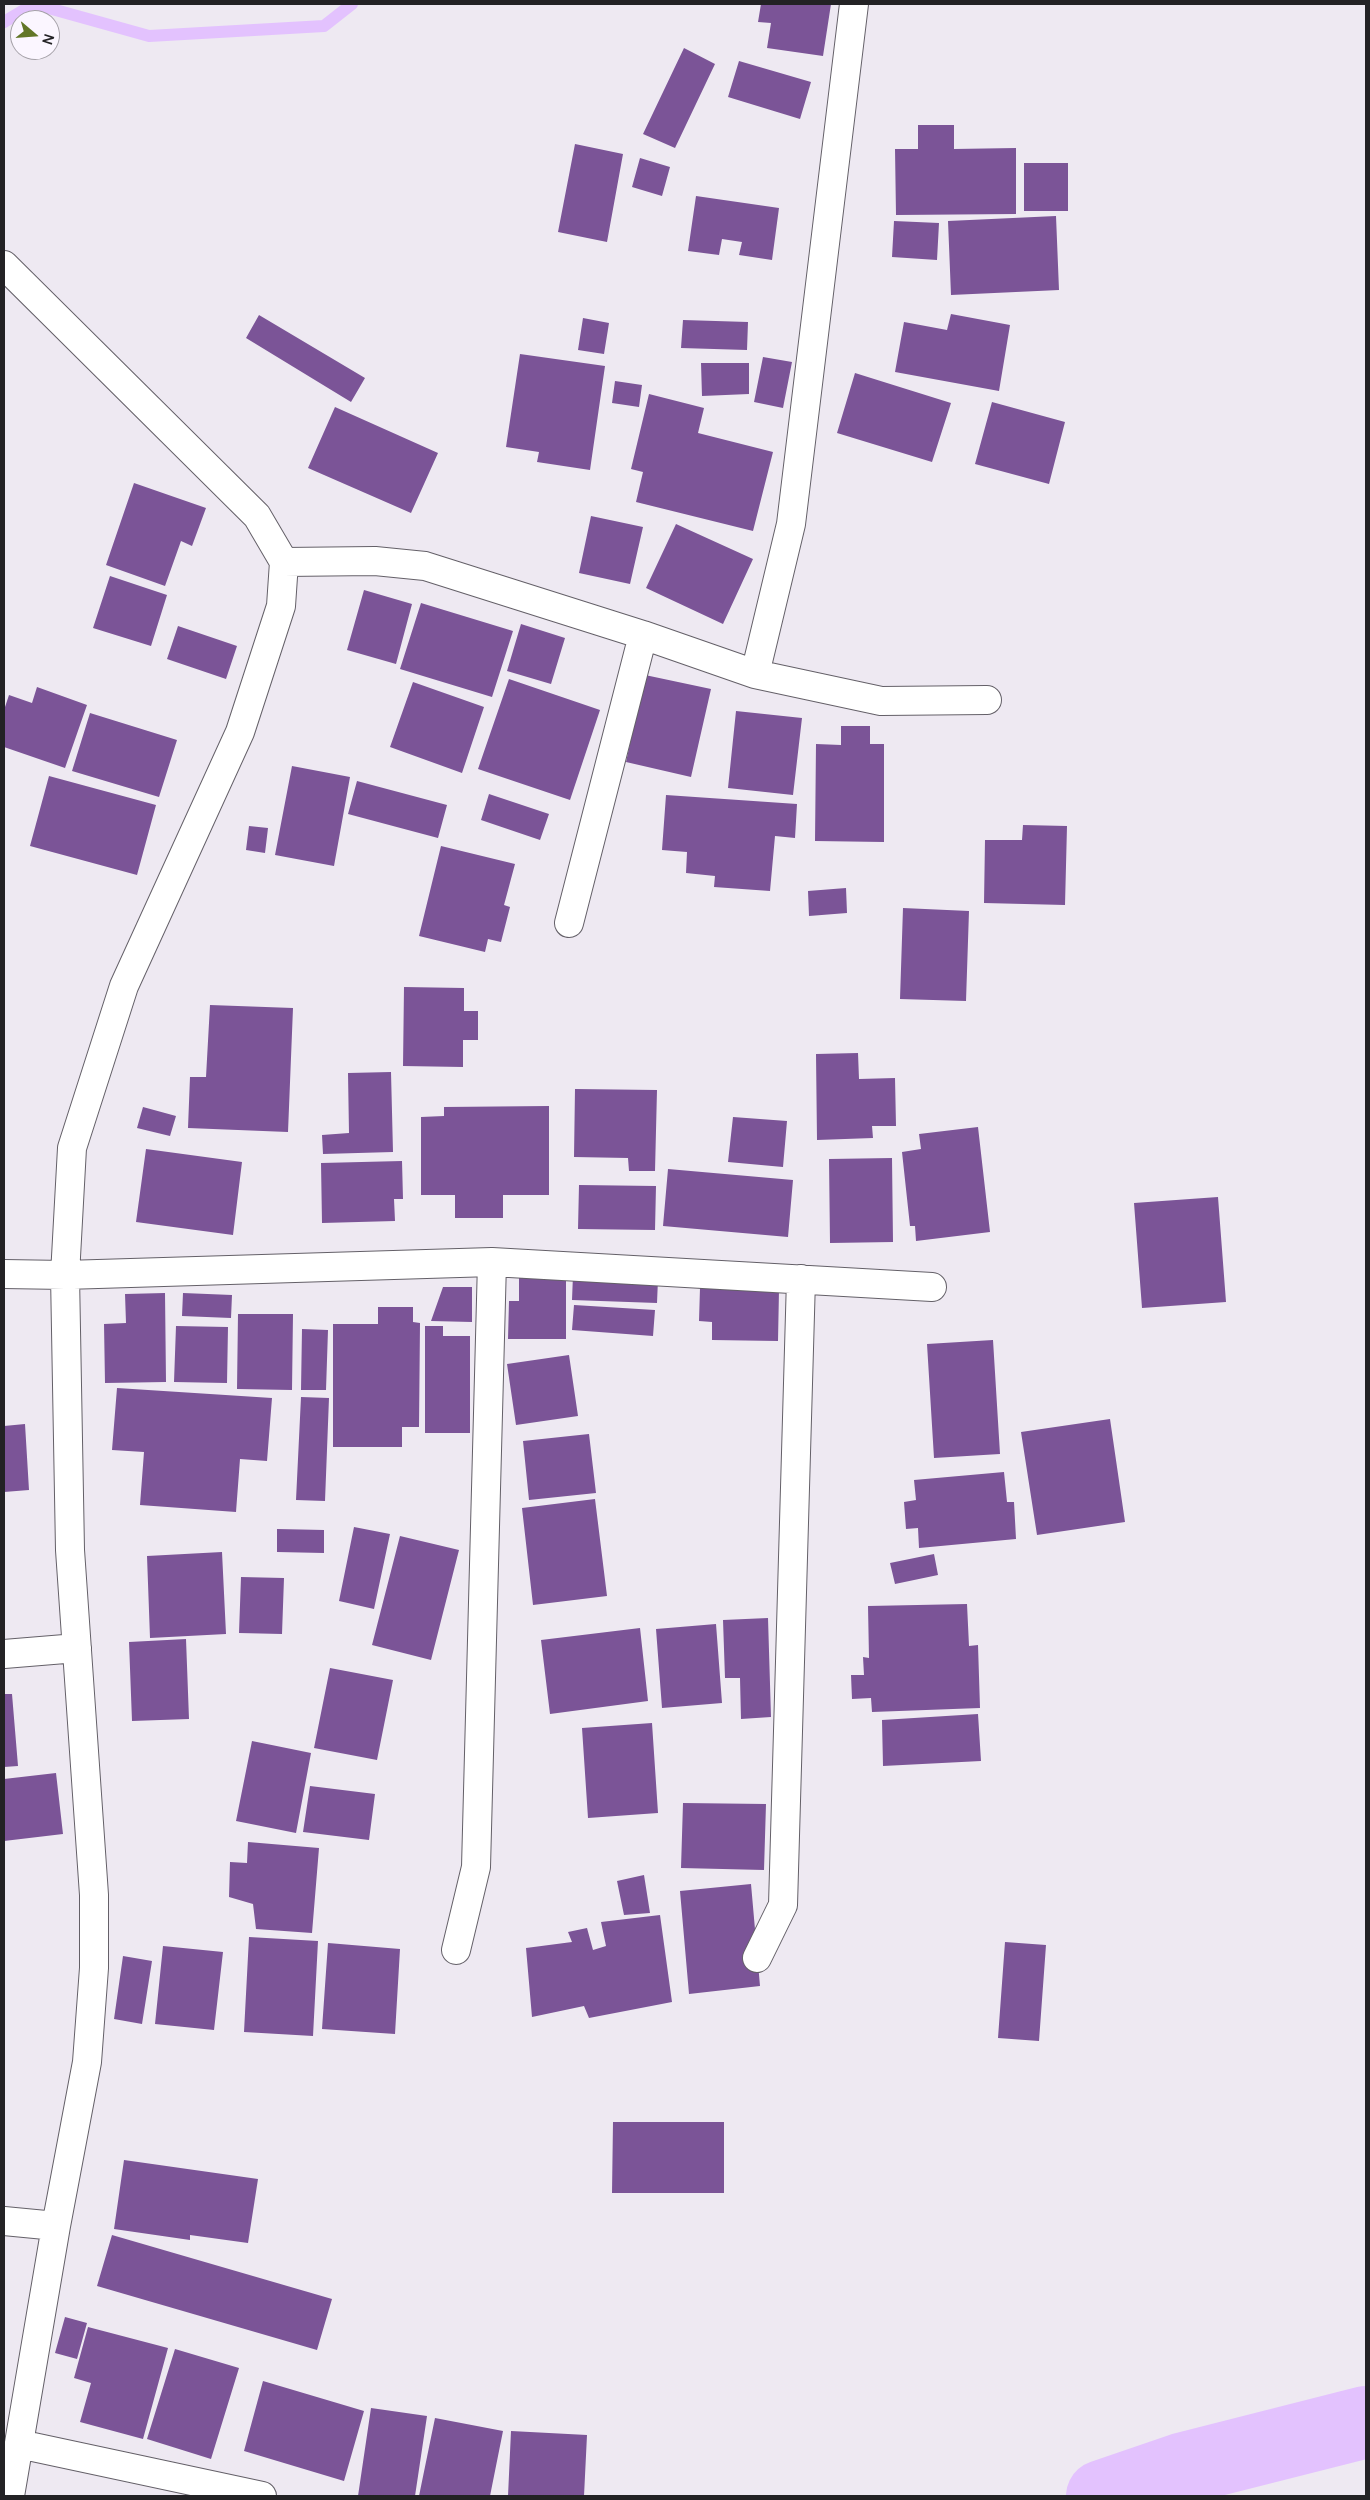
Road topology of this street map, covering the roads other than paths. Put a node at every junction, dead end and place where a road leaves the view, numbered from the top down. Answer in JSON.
{"nodes":[{"id":1,"x":854,"y":4,"type":"edge"},
{"id":2,"x":4,"y":265,"type":"edge"},
{"id":3,"x":284,"y":562,"type":"junction"},
{"id":4,"x":643,"y":635,"type":"junction"},
{"id":5,"x":755,"y":674,"type":"junction"},
{"id":6,"x":987,"y":700,"type":"dead end"},
{"id":7,"x":569,"y":923,"type":"dead end"},
{"id":8,"x":492,"y":1262,"type":"junction"},
{"id":9,"x":4,"y":1274,"type":"edge"},
{"id":10,"x":65,"y":1275,"type":"junction"},
{"id":11,"x":801,"y":1279,"type":"junction"},
{"id":12,"x":932,"y":1287,"type":"dead end"},
{"id":13,"x":77,"y":1648,"type":"junction"},
{"id":14,"x":4,"y":1654,"type":"edge"},
{"id":15,"x":456,"y":1950,"type":"dead end"},
{"id":16,"x":757,"y":1958,"type":"dead end"},
{"id":17,"x":4,"y":2221,"type":"edge"},
{"id":18,"x":56,"y":2226,"type":"junction"},
{"id":19,"x":19,"y":2444,"type":"junction"},
{"id":20,"x":10,"y":2496,"type":"edge"},
{"id":21,"x":262,"y":2496,"type":"edge"}],
"edges":[{"from":1,"to":5,"type":"street"},
{"from":2,"to":3,"type":"street"},
{"from":3,"to":4,"type":"street"},
{"from":3,"to":10,"type":"street"},
{"from":4,"to":5,"type":"street"},
{"from":4,"to":7,"type":"street"},
{"from":5,"to":6,"type":"street"},
{"from":8,"to":10,"type":"street"},
{"from":8,"to":11,"type":"street"},
{"from":8,"to":15,"type":"street"},
{"from":9,"to":10,"type":"street"},
{"from":10,"to":13,"type":"street"},
{"from":11,"to":12,"type":"street"},
{"from":11,"to":16,"type":"street"},
{"from":13,"to":14,"type":"street"},
{"from":13,"to":18,"type":"street"},
{"from":17,"to":18,"type":"street"},
{"from":18,"to":19,"type":"street"},
{"from":19,"to":20,"type":"street"},
{"from":19,"to":21,"type":"street"}]}
